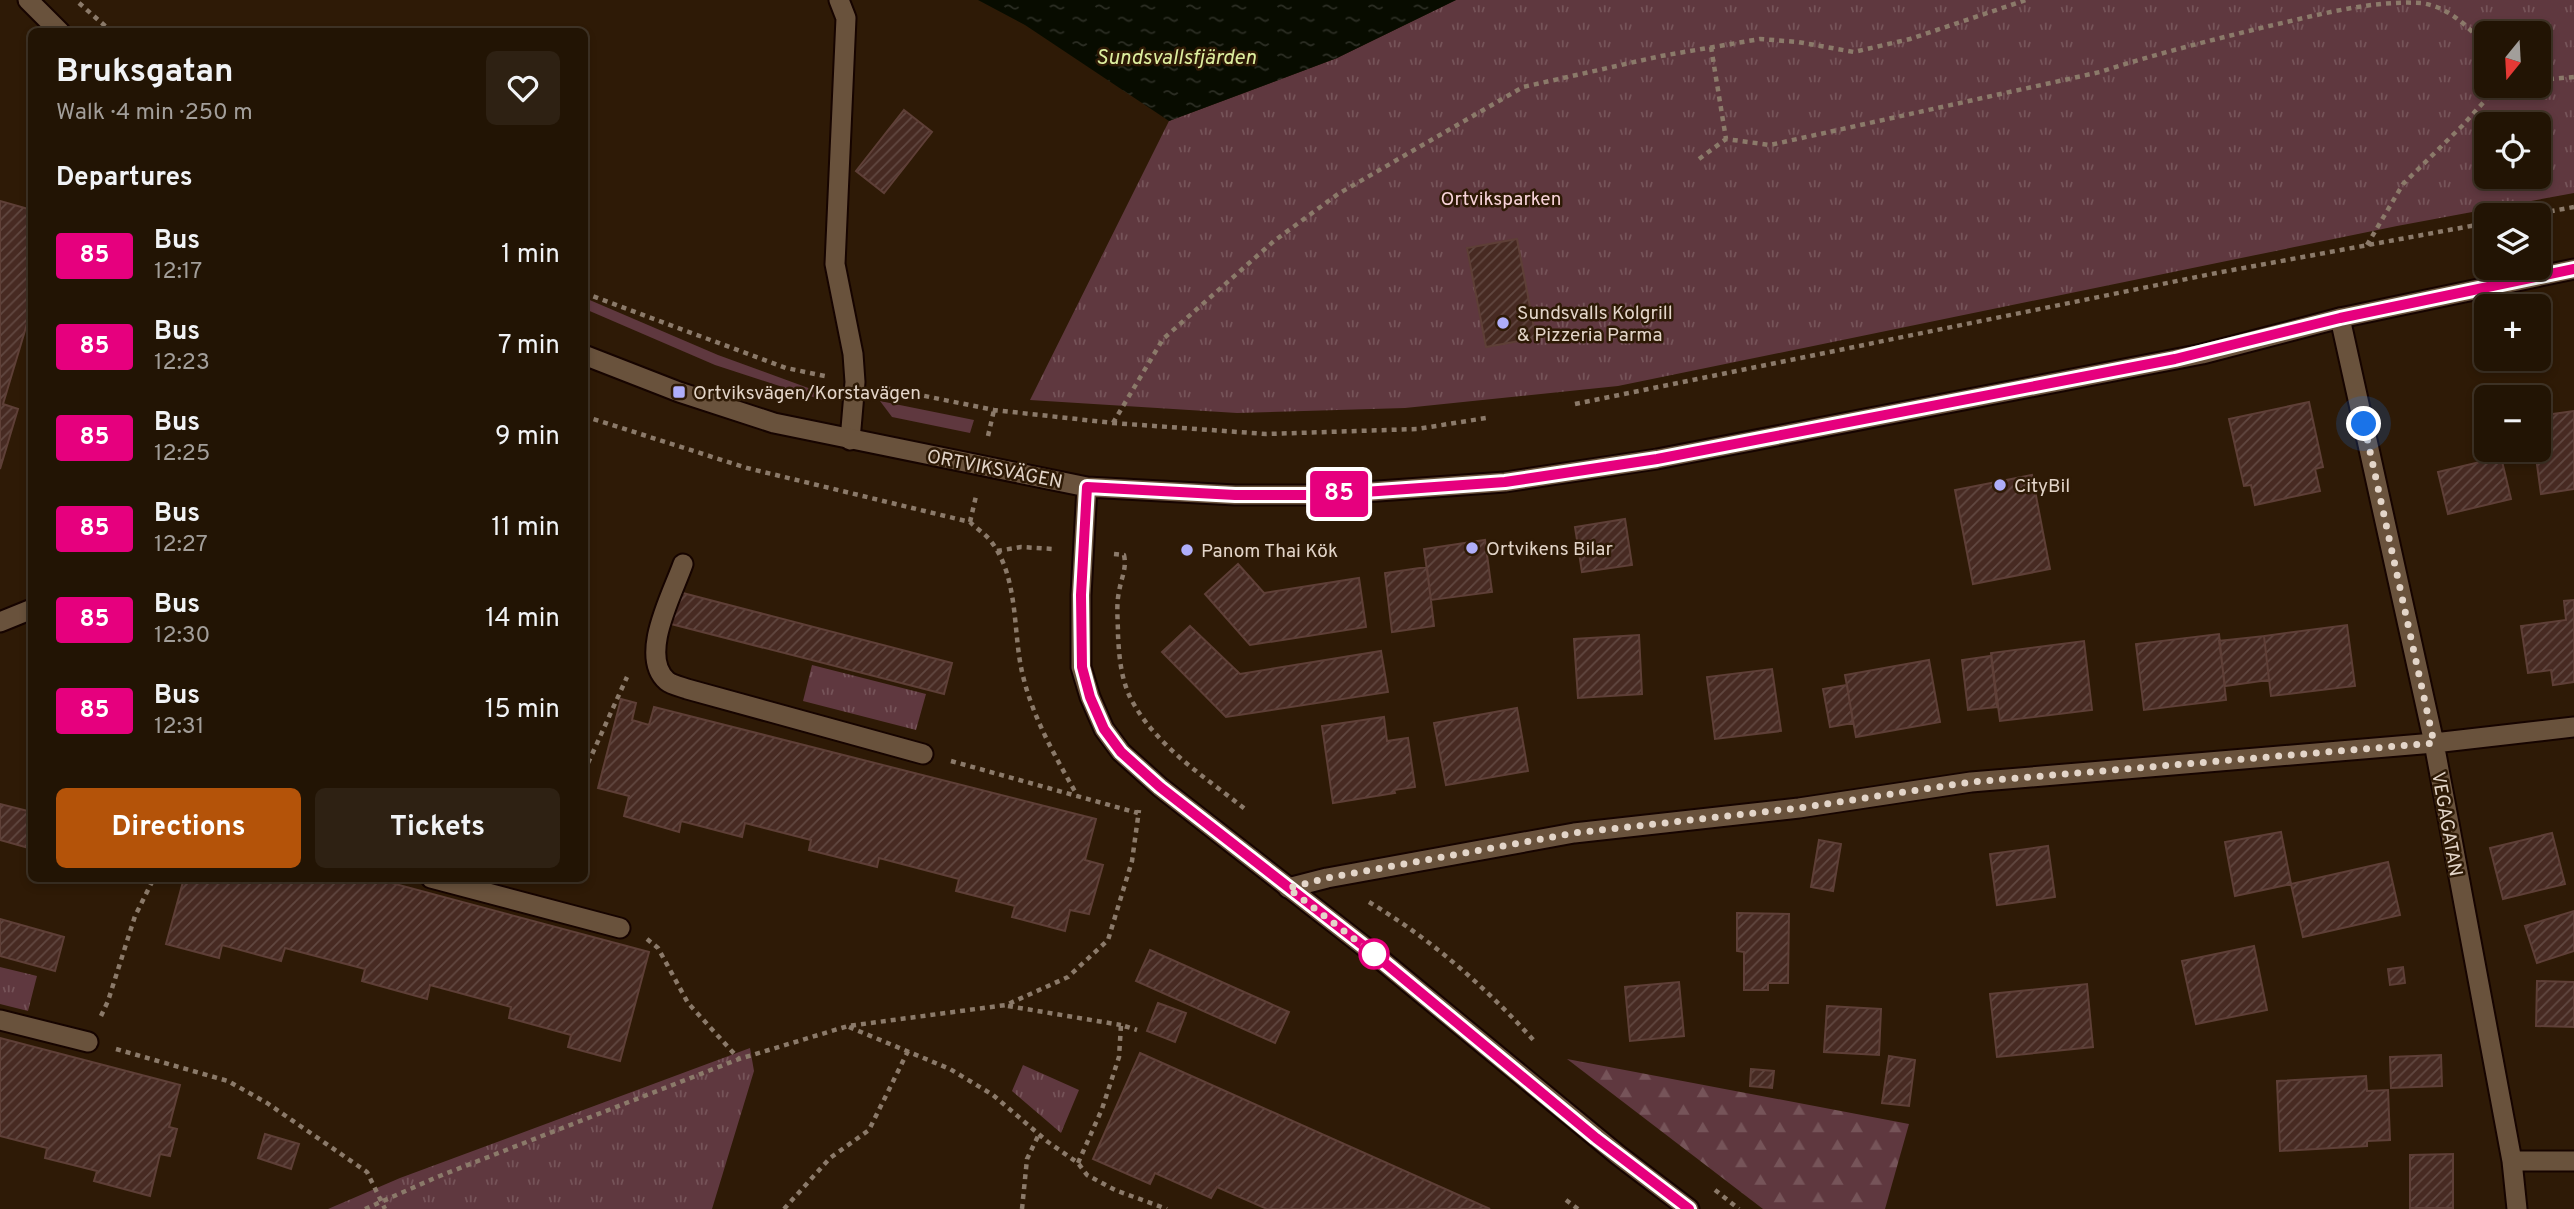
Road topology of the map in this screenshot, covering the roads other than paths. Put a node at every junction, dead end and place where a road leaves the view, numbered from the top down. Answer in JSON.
{"nodes":[{"id":1,"x":28,"y":0,"type":"edge"},
{"id":2,"x":839,"y":0,"type":"edge"},
{"id":3,"x":56,"y":28,"type":"edge"},
{"id":4,"x":2574,"y":269,"type":"edge"},
{"id":5,"x":2340,"y":318,"type":"junction"},
{"id":6,"x":588,"y":357,"type":"edge"},
{"id":7,"x":850,"y":440,"type":"junction"},
{"id":8,"x":1087,"y":487,"type":"junction"},
{"id":9,"x":683,"y":564,"type":"dead end"},
{"id":10,"x":28,"y":611,"type":"edge"},
{"id":11,"x":0,"y":622,"type":"edge"},
{"id":12,"x":2574,"y":727,"type":"edge"},
{"id":13,"x":2434,"y":743,"type":"junction"},
{"id":14,"x":923,"y":754,"type":"road end"},
{"id":15,"x":446,"y":882,"type":"edge"},
{"id":16,"x":1288,"y":888,"type":"junction"},
{"id":17,"x":621,"y":928,"type":"road end"},
{"id":18,"x":0,"y":1020,"type":"edge"},
{"id":19,"x":88,"y":1042,"type":"road end"},
{"id":20,"x":2512,"y":1161,"type":"junction"},
{"id":21,"x":2574,"y":1161,"type":"edge"},
{"id":22,"x":1689,"y":1209,"type":"edge"},
{"id":23,"x":2517,"y":1209,"type":"edge"}],
"edges":[{"from":1,"to":3,"type":"street"},
{"from":2,"to":7,"type":"street"},
{"from":4,"to":5,"type":"street","name":"ORTVIKSVÄGEN"},
{"from":5,"to":8,"type":"street","name":"ORTVIKSVÄGEN"},
{"from":5,"to":13,"type":"street","name":"VEGAGATAN"},
{"from":6,"to":7,"type":"street","name":"ORTVIKSVÄGEN"},
{"from":7,"to":8,"type":"street","name":"ORTVIKSVÄGEN"},
{"from":8,"to":16,"type":"street"},
{"from":9,"to":14,"type":"street"},
{"from":10,"to":11,"type":"street"},
{"from":12,"to":13,"type":"street"},
{"from":13,"to":16,"type":"street"},
{"from":13,"to":20,"type":"street","name":"VEGAGATAN"},
{"from":15,"to":17,"type":"street"},
{"from":16,"to":22,"type":"street"},
{"from":18,"to":19,"type":"street"},
{"from":20,"to":21,"type":"street"},
{"from":20,"to":23,"type":"street","name":"VEGAGATAN"}]}
